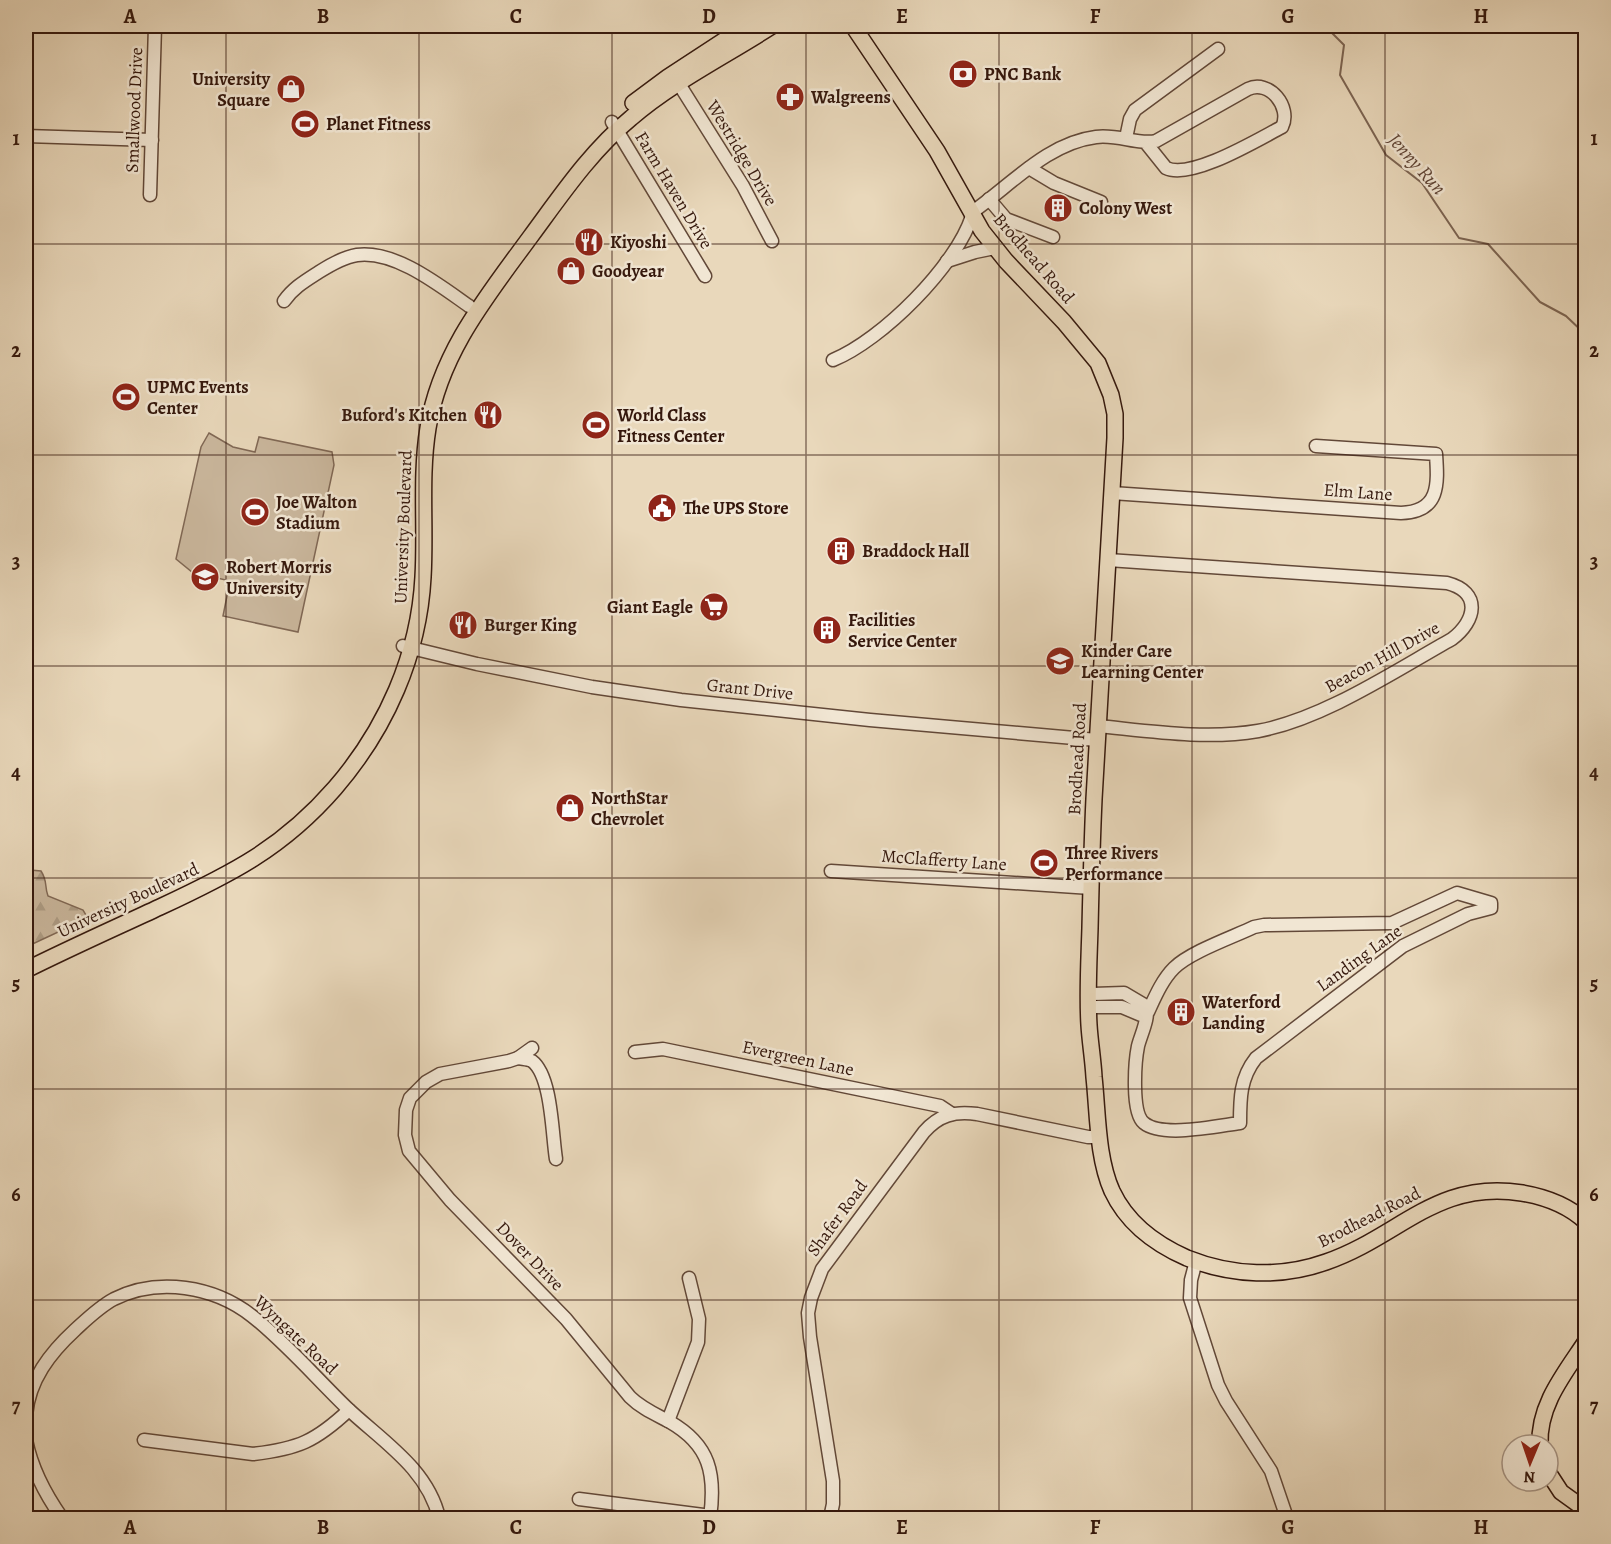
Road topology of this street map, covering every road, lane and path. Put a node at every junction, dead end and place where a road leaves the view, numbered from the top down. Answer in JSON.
{"nodes":[{"id":1,"x":155,"y":26,"type":"edge"},
{"id":2,"x":746,"y":26,"type":"edge"},
{"id":3,"x":772,"y":26,"type":"edge"},
{"id":4,"x":854,"y":26,"type":"edge"},
{"id":5,"x":1218,"y":49,"type":"dead end"},
{"id":6,"x":679,"y":84,"type":"junction"},
{"id":7,"x":615,"y":126,"type":"junction"},
{"id":8,"x":26,"y":136,"type":"edge"},
{"id":9,"x":1126,"y":138,"type":"junction"},
{"id":10,"x":152,"y":140,"type":"junction"},
{"id":11,"x":1146,"y":142,"type":"junction"},
{"id":12,"x":1029,"y":168,"type":"junction"},
{"id":13,"x":150,"y":195,"type":"dead end"},
{"id":14,"x":989,"y":199,"type":"junction"},
{"id":15,"x":1101,"y":202,"type":"dead end"},
{"id":16,"x":972,"y":214,"type":"junction"},
{"id":17,"x":1053,"y":237,"type":"dead end"},
{"id":18,"x":772,"y":241,"type":"dead end"},
{"id":19,"x":995,"y":248,"type":"junction"},
{"id":20,"x":947,"y":261,"type":"junction"},
{"id":21,"x":705,"y":276,"type":"dead end"},
{"id":22,"x":284,"y":301,"type":"dead end"},
{"id":23,"x":469,"y":306,"type":"junction"},
{"id":24,"x":833,"y":360,"type":"dead end"},
{"id":25,"x":1316,"y":446,"type":"dead end"},
{"id":26,"x":1112,"y":493,"type":"junction"},
{"id":27,"x":1108,"y":560,"type":"junction"},
{"id":28,"x":407,"y":647,"type":"junction"},
{"id":29,"x":1097,"y":733,"type":"junction"},
{"id":30,"x":831,"y":871,"type":"dead end"},
{"id":31,"x":1091,"y":888,"type":"junction"},
{"id":32,"x":26,"y":959,"type":"edge"},
{"id":33,"x":26,"y":970,"type":"edge"},
{"id":34,"x":1088,"y":1000,"type":"junction"},
{"id":35,"x":1148,"y":1012,"type":"junction"},
{"id":36,"x":532,"y":1048,"type":"dead end"},
{"id":37,"x":635,"y":1052,"type":"dead end"},
{"id":38,"x":518,"y":1058,"type":"junction"},
{"id":39,"x":952,"y":1114,"type":"junction"},
{"id":40,"x":1100,"y":1137,"type":"junction"},
{"id":41,"x":556,"y":1159,"type":"dead end"},
{"id":42,"x":1586,"y":1222,"type":"edge"},
{"id":43,"x":1196,"y":1262,"type":"junction"},
{"id":44,"x":689,"y":1278,"type":"dead end"},
{"id":45,"x":1586,"y":1341,"type":"edge"},
{"id":46,"x":349,"y":1410,"type":"junction"},
{"id":47,"x":26,"y":1415,"type":"edge"},
{"id":48,"x":668,"y":1421,"type":"junction"},
{"id":49,"x":1540,"y":1433,"type":"edge"},
{"id":50,"x":26,"y":1440,"type":"edge"},
{"id":51,"x":144,"y":1440,"type":"dead end"},
{"id":52,"x":1560,"y":1490,"type":"edge"},
{"id":53,"x":579,"y":1499,"type":"dead end"},
{"id":54,"x":1586,"y":1510,"type":"edge"},
{"id":55,"x":710,"y":1517,"type":"edge"},
{"id":56,"x":62,"y":1518,"type":"edge"},
{"id":57,"x":439,"y":1518,"type":"edge"},
{"id":58,"x":830,"y":1518,"type":"edge"},
{"id":59,"x":1287,"y":1518,"type":"edge"}],
"edges":[{"from":1,"to":10,"type":"street","name":"Smallwood Drive"},
{"from":2,"to":7,"type":"main road","name":"University Boulevard"},
{"from":3,"to":6,"type":"main road","name":"University Boulevard"},
{"from":4,"to":16,"type":"main road","name":"Brodhead Road"},
{"from":5,"to":9,"type":"street"},
{"from":6,"to":7,"type":"main road","name":"University Boulevard"},
{"from":6,"to":18,"type":"street","name":"Westridge Drive"},
{"from":7,"to":21,"type":"street","name":"Farm Haven Drive"},
{"from":7,"to":23,"type":"main road","name":"University Boulevard"},
{"from":7,"to":28,"type":"main road","name":"University Boulevard"},
{"from":8,"to":10,"type":"street"},
{"from":9,"to":11,"type":"street"},
{"from":9,"to":12,"type":"street"},
{"from":10,"to":13,"type":"street","name":"Smallwood Drive"},
{"from":11,"to":11,"type":"street"},
{"from":12,"to":14,"type":"street"},
{"from":12,"to":15,"type":"street"},
{"from":14,"to":16,"type":"street"},
{"from":14,"to":17,"type":"street"},
{"from":16,"to":19,"type":"main road","name":"Brodhead Road"},
{"from":16,"to":20,"type":"street"},
{"from":19,"to":20,"type":"street"},
{"from":19,"to":26,"type":"main road","name":"Brodhead Road"},
{"from":20,"to":24,"type":"street"},
{"from":22,"to":23,"type":"street"},
{"from":23,"to":28,"type":"main road","name":"University Boulevard"},
{"from":25,"to":26,"type":"street","name":"Elm Lane"},
{"from":26,"to":27,"type":"main road","name":"Brodhead Road"},
{"from":27,"to":29,"type":"main road","name":"Brodhead Road"},
{"from":27,"to":29,"type":"street","name":"Beacon Hill Drive"},
{"from":28,"to":29,"type":"street","name":"Grant Drive"},
{"from":28,"to":32,"type":"main road","name":"University Boulevard"},
{"from":28,"to":33,"type":"main road","name":"University Boulevard"},
{"from":29,"to":31,"type":"main road","name":"Brodhead Road"},
{"from":30,"to":31,"type":"street","name":"McClafferty Lane"},
{"from":31,"to":34,"type":"main road","name":"Brodhead Road"},
{"from":34,"to":35,"type":"street"},
{"from":34,"to":40,"type":"main road","name":"Brodhead Road"},
{"from":35,"to":35,"type":"street","name":"Landing Lane"},
{"from":36,"to":38,"type":"street"},
{"from":37,"to":39,"type":"street","name":"Evergreen Lane"},
{"from":38,"to":41,"type":"street"},
{"from":38,"to":48,"type":"street","name":"Dover Drive"},
{"from":39,"to":40,"type":"street"},
{"from":39,"to":58,"type":"street","name":"Shafer Road"},
{"from":40,"to":43,"type":"main road","name":"Brodhead Road"},
{"from":42,"to":43,"type":"main road","name":"Brodhead Road"},
{"from":43,"to":59,"type":"street"},
{"from":44,"to":48,"type":"street"},
{"from":45,"to":49,"type":"main road"},
{"from":46,"to":47,"type":"street","name":"Wyngate Road"},
{"from":46,"to":51,"type":"street"},
{"from":46,"to":57,"type":"street","name":"Wyngate Road"},
{"from":48,"to":55,"type":"street","name":"Dover Drive"},
{"from":50,"to":56,"type":"street"},
{"from":52,"to":54,"type":"main road"},
{"from":53,"to":55,"type":"street"}]}
